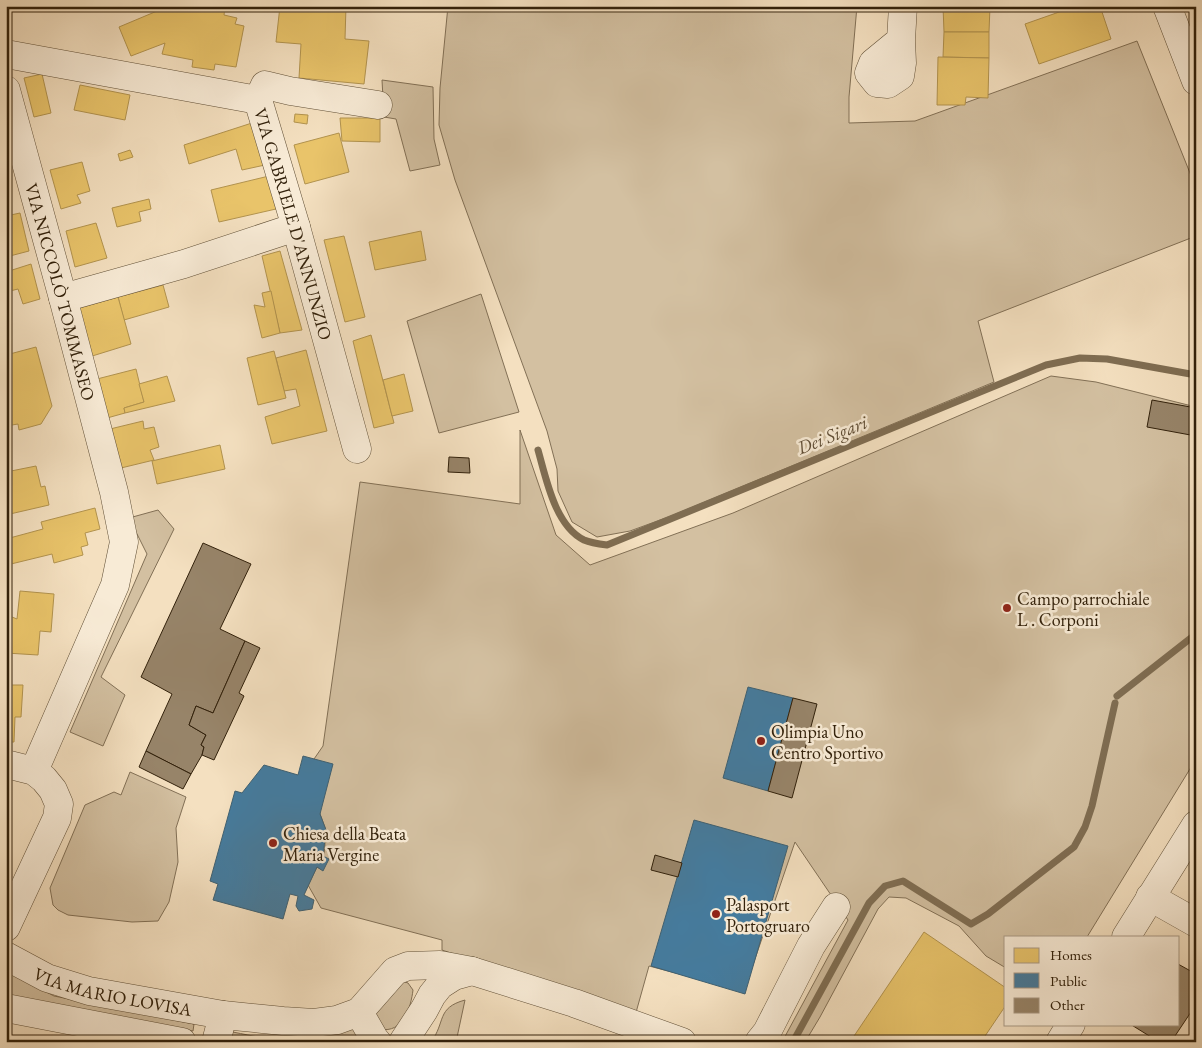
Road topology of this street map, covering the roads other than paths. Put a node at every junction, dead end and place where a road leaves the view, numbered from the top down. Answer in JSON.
{"nodes":[{"id":1,"x":903,"y":6,"type":"edge"},
{"id":2,"x":1167,"y":6,"type":"edge"},
{"id":3,"x":901,"y":40,"type":"dead end"},
{"id":4,"x":6,"y":54,"type":"edge"},
{"id":5,"x":1196,"y":81,"type":"edge"},
{"id":6,"x":6,"y":90,"type":"edge"},
{"id":7,"x":258,"y":100,"type":"junction"},
{"id":8,"x":378,"y":105,"type":"dead end"},
{"id":9,"x":296,"y":227,"type":"junction"},
{"id":10,"x":63,"y":298,"type":"junction"},
{"id":11,"x":356,"y":449,"type":"dead end"},
{"id":12,"x":6,"y":764,"type":"edge"},
{"id":13,"x":34,"y":771,"type":"junction"},
{"id":14,"x":1196,"y":826,"type":"edge"},
{"id":15,"x":1150,"y":897,"type":"junction"},
{"id":16,"x":836,"y":907,"type":"dead end"},
{"id":17,"x":1196,"y":923,"type":"edge"},
{"id":18,"x":6,"y":927,"type":"edge"},
{"id":19,"x":1127,"y":936,"type":"edge"},
{"id":20,"x":6,"y":956,"type":"edge"},
{"id":21,"x":472,"y":972,"type":"junction"},
{"id":22,"x":6,"y":1008,"type":"edge"},
{"id":23,"x":359,"y":1012,"type":"junction"},
{"id":24,"x":223,"y":1015,"type":"junction"},
{"id":25,"x":1070,"y":1026,"type":"edge"},
{"id":26,"x":182,"y":1042,"type":"edge"},
{"id":27,"x":216,"y":1042,"type":"edge"},
{"id":28,"x":377,"y":1042,"type":"edge"},
{"id":29,"x":403,"y":1042,"type":"edge"},
{"id":30,"x":682,"y":1042,"type":"edge"},
{"id":31,"x":759,"y":1042,"type":"edge"},
{"id":32,"x":1060,"y":1042,"type":"edge"}],
"edges":[{"from":1,"to":3,"type":"street"},
{"from":2,"to":5,"type":"street"},
{"from":4,"to":7,"type":"street","name":"VIA GABRIELE D'ANNUNZIO"},
{"from":6,"to":10,"type":"street","name":"VIA NICCOLÒ TOMMASEO"},
{"from":7,"to":8,"type":"street"},
{"from":7,"to":9,"type":"street","name":"VIA GABRIELE D'ANNUNZIO"},
{"from":9,"to":10,"type":"street"},
{"from":9,"to":11,"type":"street","name":"VIA GABRIELE D'ANNUNZIO"},
{"from":10,"to":13,"type":"street","name":"VIA NICCOLÒ TOMMASEO"},
{"from":12,"to":13,"type":"street"},
{"from":13,"to":18,"type":"street"},
{"from":14,"to":15,"type":"street"},
{"from":15,"to":17,"type":"street"},
{"from":15,"to":19,"type":"street"},
{"from":16,"to":31,"type":"street"},
{"from":20,"to":24,"type":"street","name":"VIA MARIO LOVISA"},
{"from":21,"to":23,"type":"street","name":"VIA MARIO LOVISA"},
{"from":21,"to":29,"type":"street"},
{"from":21,"to":30,"type":"street","name":"VIA MARIO LOVISA"},
{"from":22,"to":26,"type":"street","name":"VIA MARIO LOVISA"},
{"from":23,"to":24,"type":"street","name":"VIA MARIO LOVISA"},
{"from":23,"to":28,"type":"street"},
{"from":24,"to":27,"type":"street"},
{"from":25,"to":32,"type":"street"}]}
